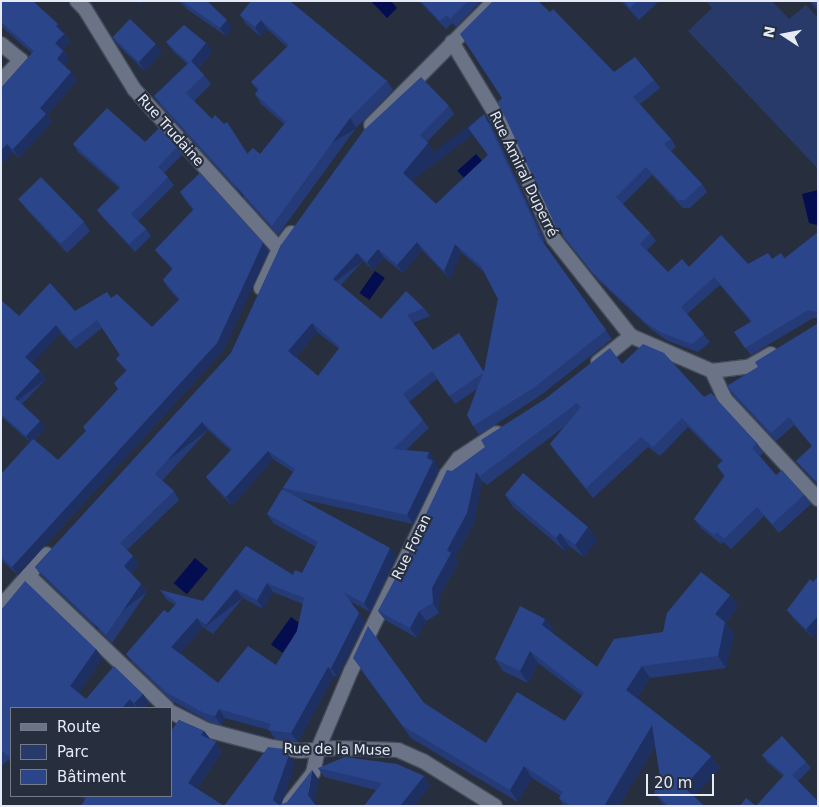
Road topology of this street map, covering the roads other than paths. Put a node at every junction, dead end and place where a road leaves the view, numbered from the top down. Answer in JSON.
{"nodes":[{"id":1,"x":77,"y":1,"type":"edge"},
{"id":2,"x":494,"y":1,"type":"edge"},
{"id":3,"x":452,"y":42,"type":"junction"},
{"id":4,"x":1,"y":44,"type":"edge"},
{"id":5,"x":1,"y":82,"type":"edge"},
{"id":6,"x":363,"y":133,"type":"edge"},
{"id":7,"x":301,"y":218,"type":"edge"},
{"id":8,"x":279,"y":249,"type":"junction"},
{"id":9,"x":255,"y":303,"type":"edge"},
{"id":10,"x":631,"y":336,"type":"junction"},
{"id":11,"x":784,"y":346,"type":"edge"},
{"id":12,"x":712,"y":370,"type":"junction"},
{"id":13,"x":585,"y":372,"type":"edge"},
{"id":14,"x":507,"y":428,"type":"edge"},
{"id":15,"x":818,"y":499,"type":"edge"},
{"id":16,"x":56,"y":545,"type":"edge"},
{"id":17,"x":28,"y":575,"type":"junction"},
{"id":18,"x":4,"y":598,"type":"edge"},
{"id":19,"x":166,"y":707,"type":"edge"},
{"id":20,"x":172,"y":712,"type":"edge"},
{"id":21,"x":318,"y":749,"type":"junction"},
{"id":22,"x":286,"y":806,"type":"edge"},
{"id":23,"x":495,"y":806,"type":"edge"}],
"edges":[{"from":1,"to":8,"type":"street","name":"Rue Trudaine"},
{"from":2,"to":3,"type":"street"},
{"from":3,"to":6,"type":"street"},
{"from":3,"to":10,"type":"street","name":"Rue Amiral Duperré"},
{"from":4,"to":5,"type":"street"},
{"from":7,"to":8,"type":"street"},
{"from":8,"to":9,"type":"street"},
{"from":10,"to":12,"type":"street","name":"Rue Amiral Duperré"},
{"from":10,"to":13,"type":"street"},
{"from":11,"to":12,"type":"street"},
{"from":12,"to":15,"type":"street"},
{"from":14,"to":21,"type":"street","name":"Rue Foran"},
{"from":16,"to":17,"type":"street"},
{"from":17,"to":18,"type":"street"},
{"from":17,"to":19,"type":"street"},
{"from":20,"to":21,"type":"street","name":"Rue de la Muse"},
{"from":21,"to":22,"type":"street","name":"Rue Foran"},
{"from":21,"to":23,"type":"street","name":"Rue de la Muse"}]}
